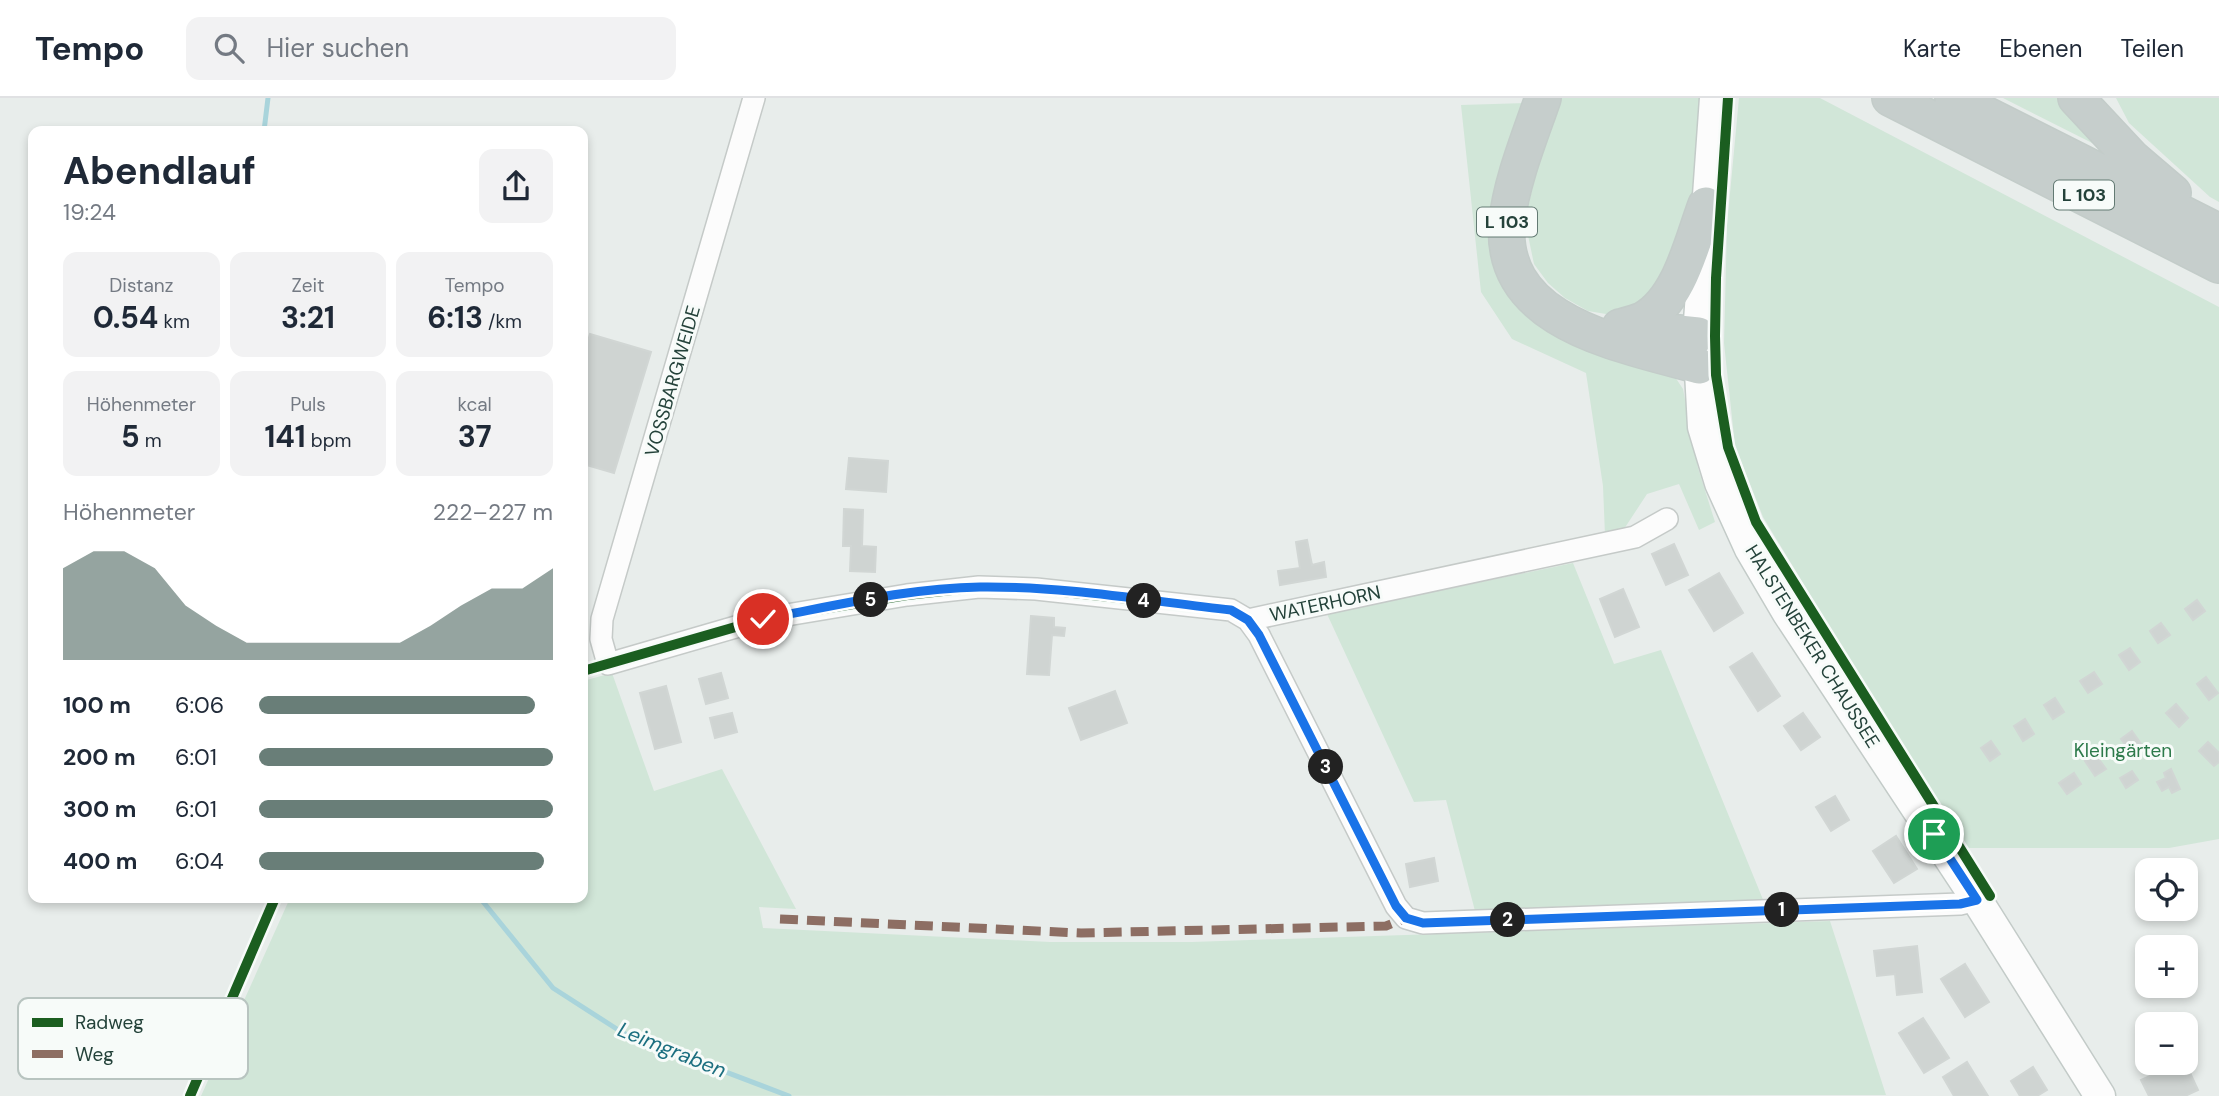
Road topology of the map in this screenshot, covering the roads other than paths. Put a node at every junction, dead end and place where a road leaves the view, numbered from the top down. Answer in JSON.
{"nodes":[{"id":1,"x":754,"y":98,"type":"edge"},
{"id":2,"x":1543,"y":98,"type":"edge"},
{"id":3,"x":1715,"y":98,"type":"edge"},
{"id":4,"x":1890,"y":98,"type":"edge"},
{"id":5,"x":1953,"y":98,"type":"edge"},
{"id":6,"x":2076,"y":98,"type":"edge"},
{"id":7,"x":1706,"y":205,"type":"junction"},
{"id":8,"x":2219,"y":231,"type":"edge"},
{"id":9,"x":2219,"y":265,"type":"edge"},
{"id":10,"x":1571,"y":324,"type":"junction"},
{"id":11,"x":1621,"y":327,"type":"junction"},
{"id":12,"x":1698,"y":351,"type":"junction"},
{"id":13,"x":1667,"y":519,"type":"dead end"},
{"id":14,"x":1248,"y":620,"type":"junction"},
{"id":15,"x":608,"y":664,"type":"joint"},
{"id":16,"x":1977,"y":900,"type":"junction"},
{"id":17,"x":2099,"y":1096,"type":"edge"}],
"edges":[{"from":1,"to":15,"type":"street","name":"VOSSBARGWEIDE"},
{"from":2,"to":10,"type":"highway","number":"L 103"},
{"from":3,"to":7,"type":"main road","name":"HALSTENBEKER CHAUSSEE"},
{"from":4,"to":9,"type":"highway","number":"L 103"},
{"from":5,"to":8,"type":"highway","number":"L 103"},
{"from":6,"to":8,"type":"highway","number":"L 103"},
{"from":7,"to":11,"type":"highway","number":"L 103"},
{"from":7,"to":12,"type":"main road","name":"HALSTENBEKER CHAUSSEE"},
{"from":10,"to":11,"type":"highway","number":"L 103"},
{"from":10,"to":12,"type":"highway","number":"L 103"},
{"from":11,"to":12,"type":"highway","number":"L 103"},
{"from":12,"to":16,"type":"main road","name":"HALSTENBEKER CHAUSSEE"},
{"from":13,"to":14,"type":"street","name":"WATERHORN"},
{"from":14,"to":15,"type":"street","name":"WATERHORN"},
{"from":14,"to":16,"type":"street"},
{"from":16,"to":17,"type":"main road","name":"HALSTENBEKER CHAUSSEE"}]}
